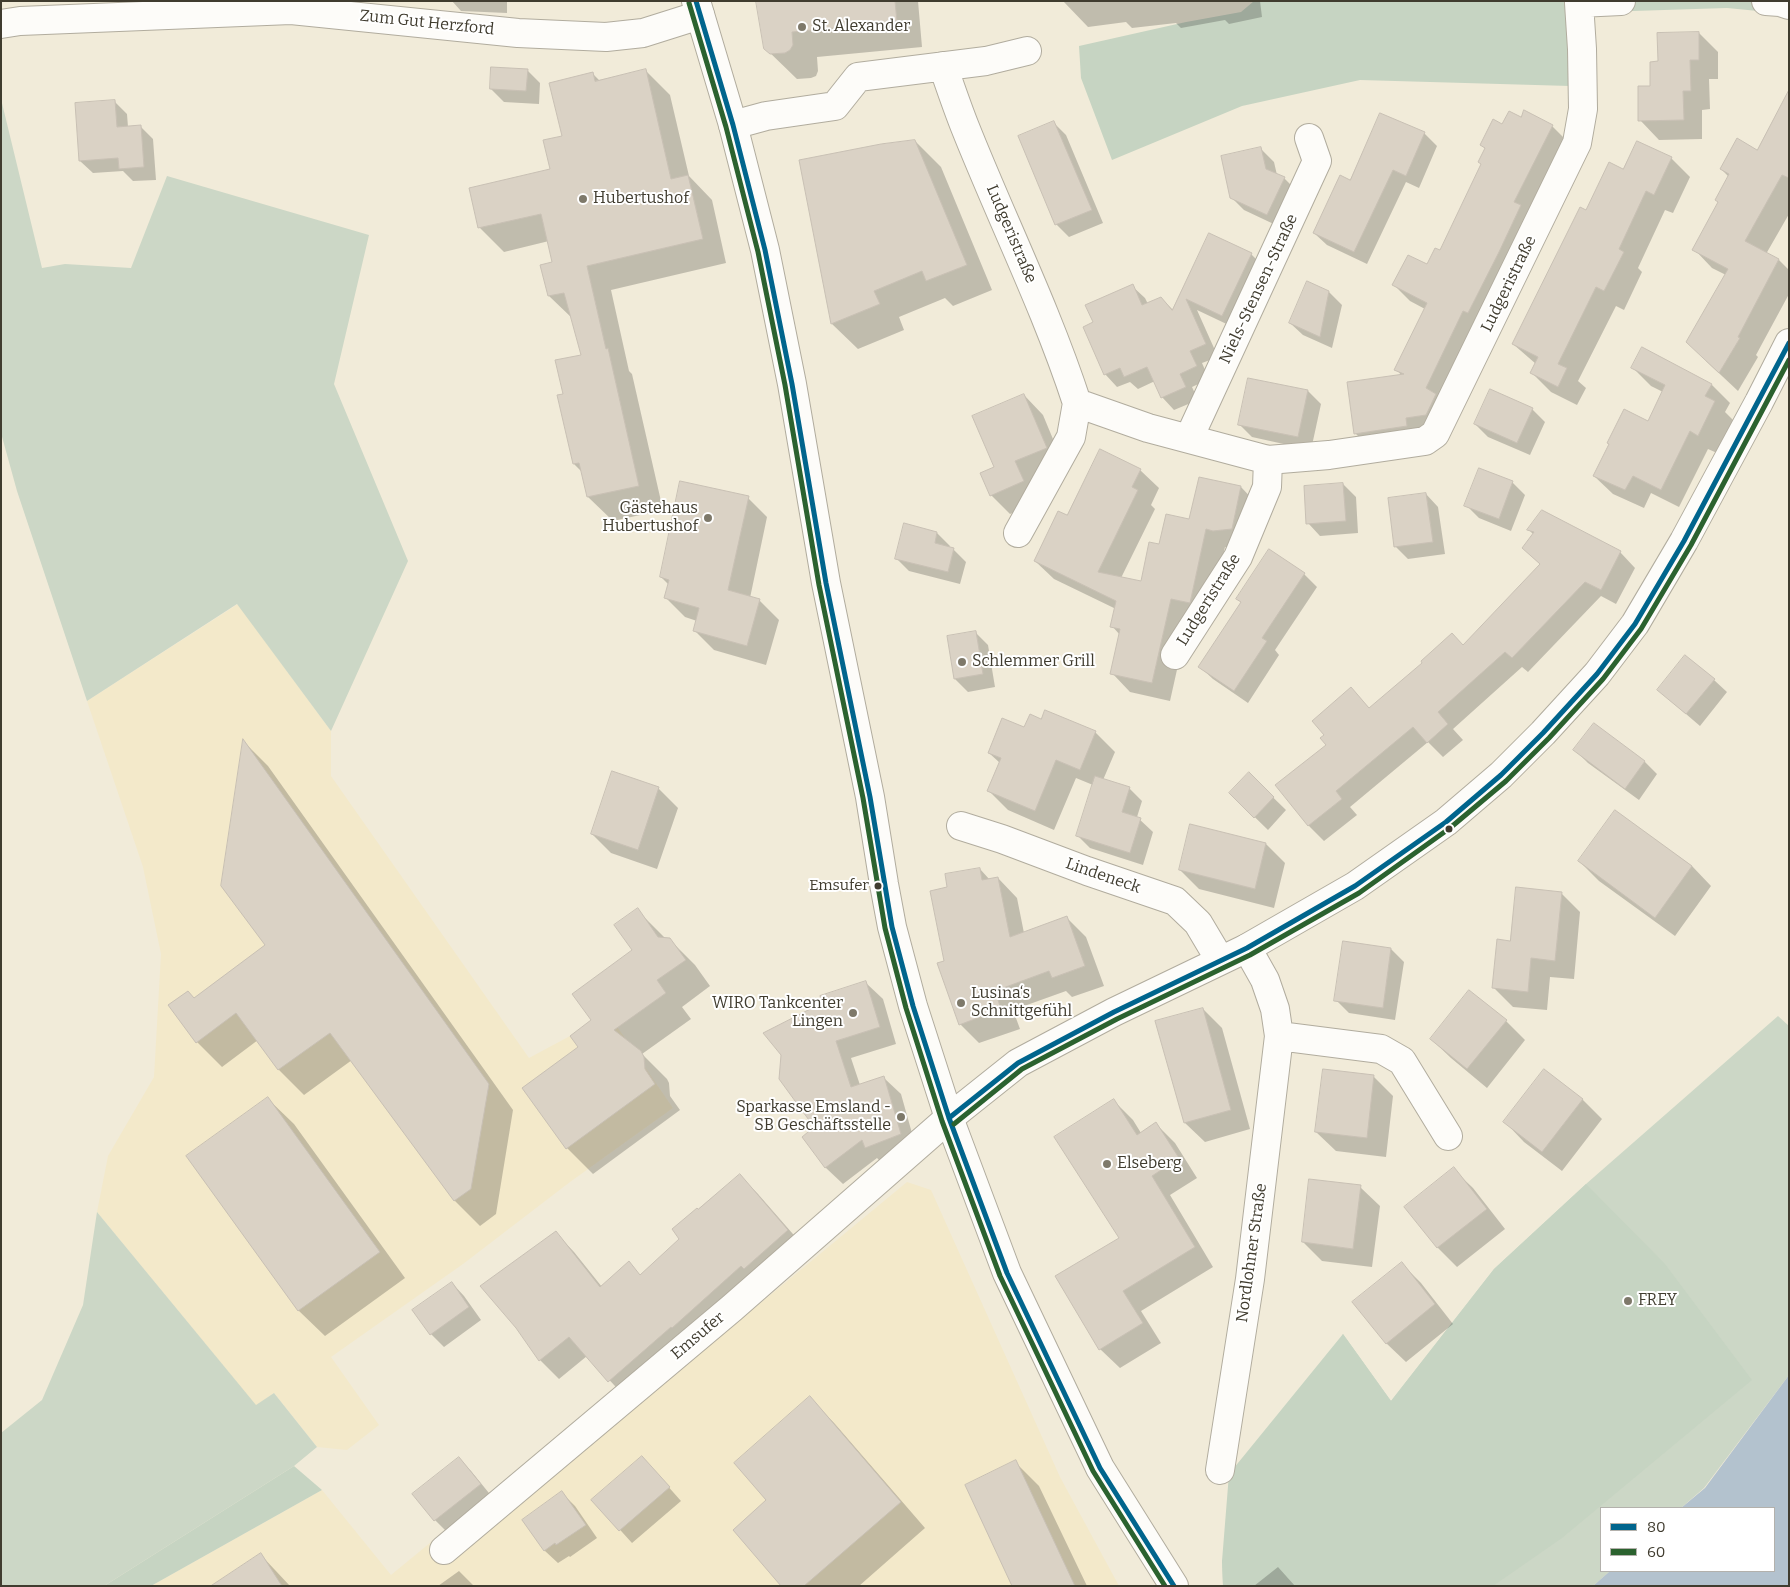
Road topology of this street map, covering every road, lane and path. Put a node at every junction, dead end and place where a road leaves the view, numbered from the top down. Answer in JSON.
{"nodes":[{"id":1,"x":1621,"y":1,"type":"edge"},
{"id":2,"x":1766,"y":1,"type":"edge"},
{"id":3,"x":290,"y":6,"type":"edge"},
{"id":4,"x":1789,"y":6,"type":"edge"},
{"id":5,"x":698,"y":8,"type":"edge"},
{"id":6,"x":1,"y":24,"type":"edge"},
{"id":7,"x":1027,"y":51,"type":"dead end"},
{"id":8,"x":943,"y":66,"type":"junction"},
{"id":9,"x":733,"y":125,"type":"junction"},
{"id":10,"x":1309,"y":138,"type":"dead end"},
{"id":11,"x":1789,"y":343,"type":"edge"},
{"id":12,"x":1077,"y":404,"type":"junction"},
{"id":13,"x":1189,"y":438,"type":"junction"},
{"id":14,"x":1268,"y":460,"type":"junction"},
{"id":15,"x":1018,"y":533,"type":"dead end"},
{"id":16,"x":1174,"y":655,"type":"dead end"},
{"id":17,"x":961,"y":826,"type":"dead end"},
{"id":18,"x":1247,"y":948,"type":"junction"},
{"id":19,"x":1220,"y":960,"type":"junction"},
{"id":20,"x":1279,"y":1036,"type":"junction"},
{"id":21,"x":949,"y":1118,"type":"junction"},
{"id":22,"x":1448,"y":1136,"type":"dead end"},
{"id":23,"x":1220,"y":1470,"type":"dead end"},
{"id":24,"x":444,"y":1550,"type":"dead end"},
{"id":25,"x":1174,"y":1586,"type":"edge"}],
"edges":[{"from":1,"to":14,"type":"street","name":"Ludgeristraße"},
{"from":2,"to":4,"type":"street"},
{"from":3,"to":5,"type":"street","name":"Zum Gut Herzford"},
{"from":3,"to":6,"type":"street","name":"Zum Gut Herzford"},
{"from":5,"to":9,"type":"street"},
{"from":7,"to":8,"type":"street"},
{"from":8,"to":9,"type":"street"},
{"from":8,"to":12,"type":"street","name":"Ludgeristraße"},
{"from":9,"to":21,"type":"street"},
{"from":10,"to":13,"type":"street","name":"Niels-Stensen-Straße"},
{"from":11,"to":18,"type":"street"},
{"from":12,"to":13,"type":"street","name":"Ludgeristraße"},
{"from":12,"to":15,"type":"street","name":"Ludgeristraße"},
{"from":13,"to":14,"type":"street","name":"Ludgeristraße"},
{"from":14,"to":16,"type":"street","name":"Ludgeristraße"},
{"from":17,"to":19,"type":"street","name":"Lindeneck"},
{"from":18,"to":19,"type":"street"},
{"from":18,"to":20,"type":"street","name":"Nordlohner Straße"},
{"from":19,"to":21,"type":"street"},
{"from":20,"to":22,"type":"street"},
{"from":20,"to":23,"type":"street","name":"Nordlohner Straße"},
{"from":21,"to":24,"type":"street","name":"Emsufer"},
{"from":21,"to":25,"type":"street"}]}
